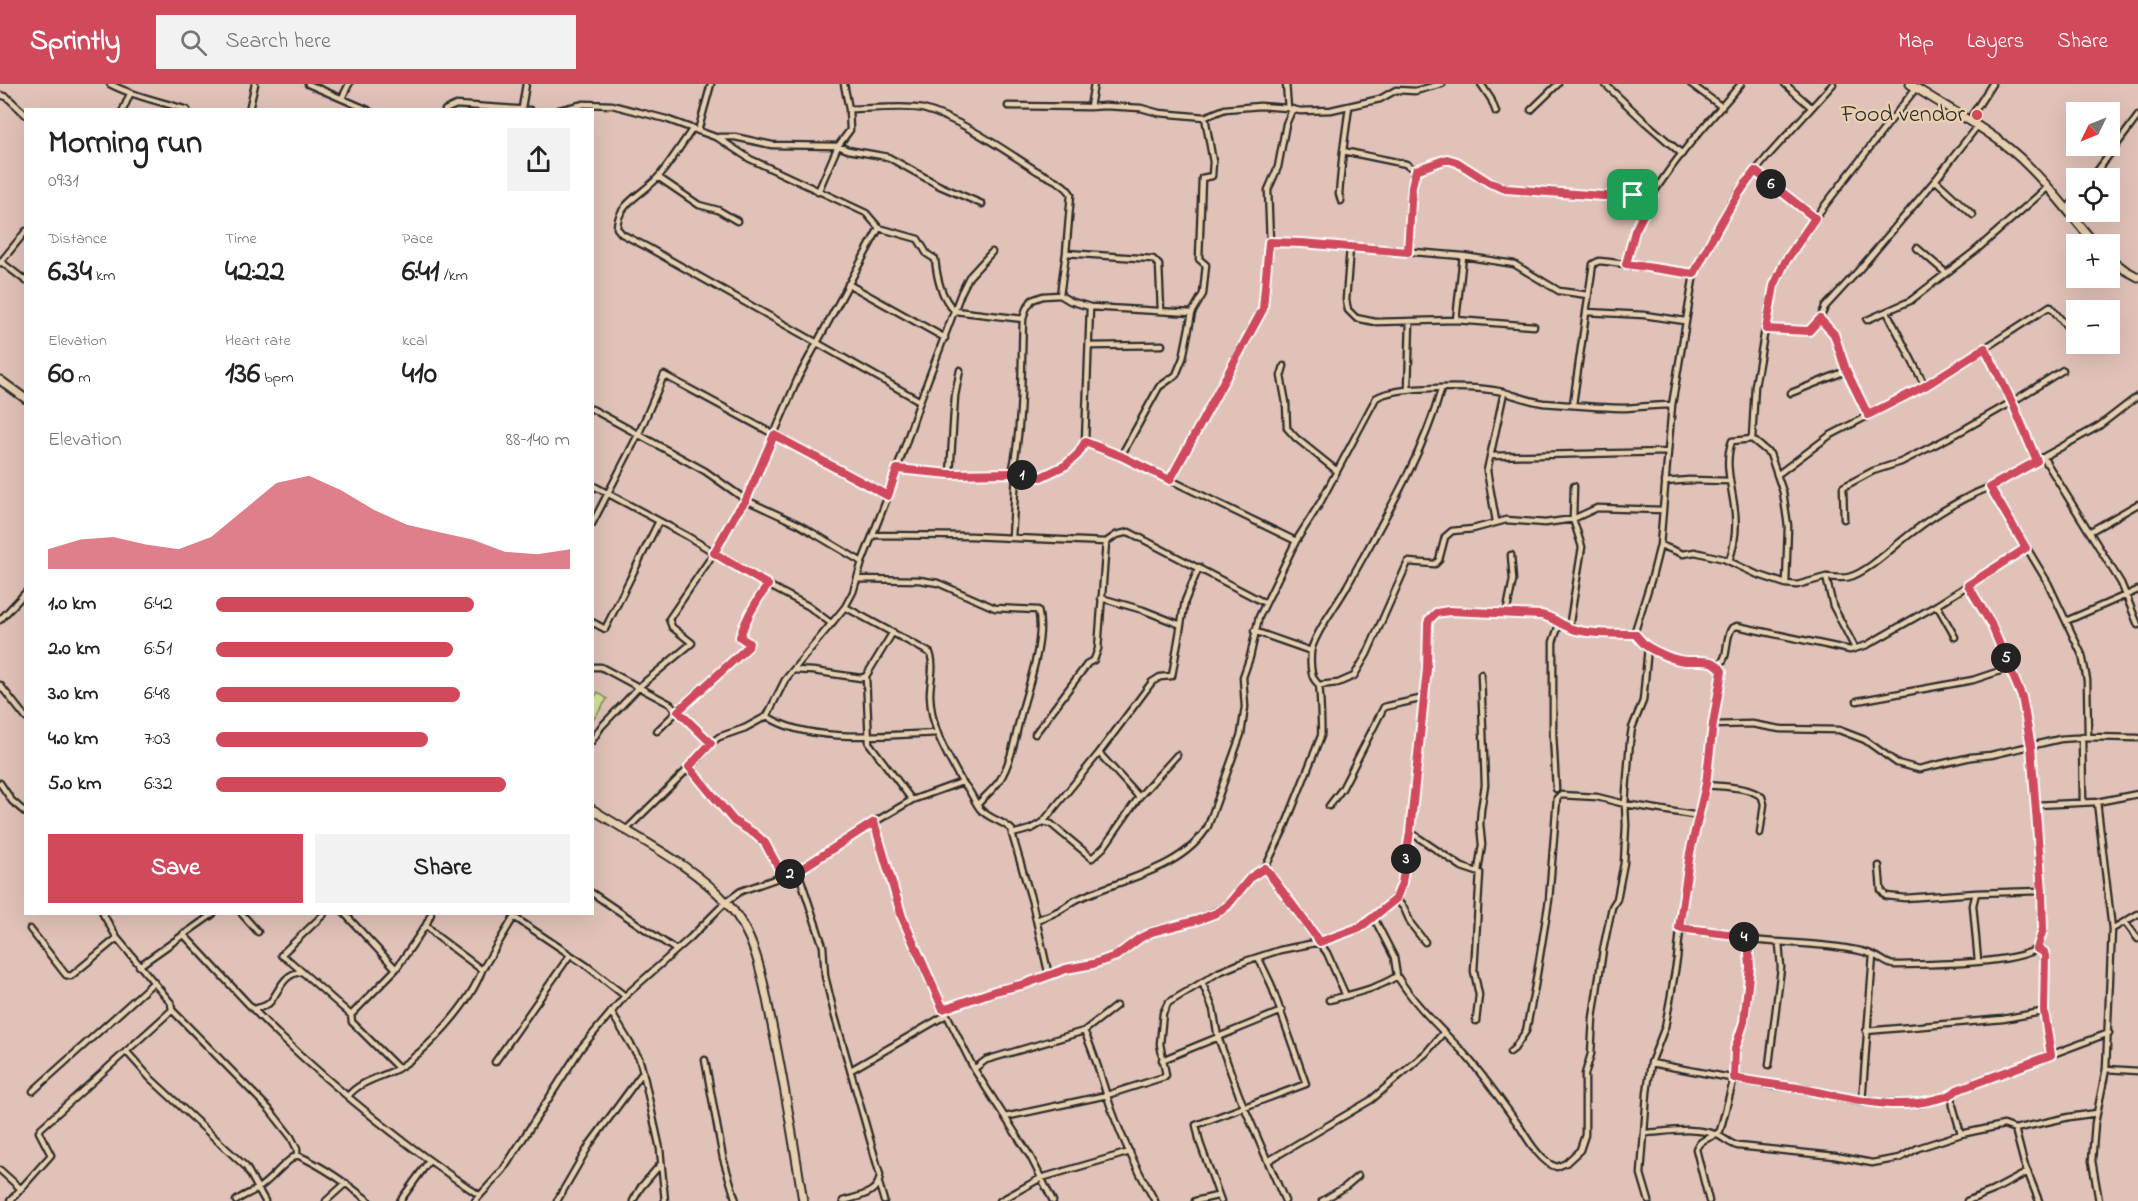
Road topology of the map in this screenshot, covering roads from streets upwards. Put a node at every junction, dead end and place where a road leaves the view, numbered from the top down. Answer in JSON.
{"nodes":[{"id":1,"x":110,"y":84,"type":"edge"},
{"id":2,"x":255,"y":84,"type":"edge"},
{"id":3,"x":308,"y":84,"type":"edge"},
{"id":4,"x":349,"y":84,"type":"edge"},
{"id":5,"x":526,"y":84,"type":"edge"},
{"id":6,"x":711,"y":84,"type":"edge"},
{"id":7,"x":844,"y":84,"type":"edge"},
{"id":8,"x":1094,"y":84,"type":"edge"},
{"id":9,"x":1286,"y":84,"type":"edge"},
{"id":10,"x":1391,"y":84,"type":"edge"},
{"id":11,"x":1442,"y":84,"type":"edge"},
{"id":12,"x":1481,"y":84,"type":"edge"},
{"id":13,"x":1558,"y":84,"type":"edge"},
{"id":14,"x":1605,"y":84,"type":"edge"},
{"id":15,"x":1691,"y":84,"type":"edge"},
{"id":16,"x":1741,"y":84,"type":"edge"},
{"id":17,"x":1785,"y":84,"type":"edge"},
{"id":18,"x":1833,"y":84,"type":"edge"},
{"id":19,"x":1992,"y":84,"type":"edge"},
{"id":20,"x":1913,"y":86,"type":"edge"},
{"id":21,"x":1396,"y":90,"type":"junction"},
{"id":22,"x":0,"y":94,"type":"edge"},
{"id":23,"x":130,"y":94,"type":"junction"},
{"id":24,"x":342,"y":98,"type":"junction"},
{"id":25,"x":1008,"y":106,"type":"dead end"},
{"id":26,"x":1090,"y":107,"type":"junction"},
{"id":27,"x":1349,"y":107,"type":"junction"},
{"id":28,"x":1722,"y":107,"type":"junction"},
{"id":29,"x":1811,"y":107,"type":"junction"},
{"id":30,"x":124,"y":108,"type":"edge"},
{"id":31,"x":182,"y":108,"type":"edge"},
{"id":32,"x":249,"y":108,"type":"edge"},
{"id":33,"x":364,"y":108,"type":"edge"},
{"id":34,"x":449,"y":108,"type":"edge"},
{"id":35,"x":522,"y":108,"type":"joint"},
{"id":36,"x":567,"y":108,"type":"edge"},
{"id":37,"x":849,"y":109,"type":"junction"},
{"id":38,"x":1290,"y":109,"type":"junction"},
{"id":39,"x":1531,"y":110,"type":"dead end"},
{"id":40,"x":1496,"y":112,"type":"dead end"},
{"id":41,"x":24,"y":113,"type":"edge"},
{"id":42,"x":2138,"y":116,"type":"edge"},
{"id":43,"x":1204,"y":117,"type":"junction"},
{"id":44,"x":1969,"y":120,"type":"junction"},
{"id":45,"x":1978,"y":125,"type":"junction"},
{"id":46,"x":696,"y":130,"type":"junction"},
{"id":47,"x":718,"y":138,"type":"junction"},
{"id":48,"x":838,"y":146,"type":"junction"},
{"id":49,"x":1343,"y":151,"type":"junction"},
{"id":50,"x":1682,"y":154,"type":"junction"},
{"id":51,"x":2099,"y":168,"type":"edge"},
{"id":52,"x":1416,"y":170,"type":"junction"},
{"id":53,"x":1755,"y":171,"type":"junction"},
{"id":54,"x":658,"y":177,"type":"junction"},
{"id":55,"x":1935,"y":180,"type":"junction"},
{"id":56,"x":2047,"y":188,"type":"junction"},
{"id":57,"x":818,"y":192,"type":"junction"},
{"id":58,"x":1653,"y":195,"type":"junction"},
{"id":59,"x":1341,"y":201,"type":"dead end"},
{"id":60,"x":982,"y":204,"type":"dead end"},
{"id":61,"x":2066,"y":208,"type":"edge"},
{"id":62,"x":1972,"y":215,"type":"dead end"},
{"id":63,"x":1815,"y":218,"type":"junction"},
{"id":64,"x":737,"y":221,"type":"dead end"},
{"id":65,"x":2077,"y":222,"type":"edge"},
{"id":66,"x":879,"y":228,"type":"junction"},
{"id":67,"x":24,"y":233,"type":"edge"},
{"id":68,"x":2087,"y":234,"type":"edge"},
{"id":69,"x":1269,"y":242,"type":"junction"},
{"id":70,"x":1350,"y":247,"type":"junction"},
{"id":71,"x":1917,"y":248,"type":"dead end"},
{"id":72,"x":992,"y":252,"type":"dead end"},
{"id":73,"x":1408,"y":252,"type":"junction"},
{"id":74,"x":1066,"y":253,"type":"junction"},
{"id":75,"x":1463,"y":256,"type":"junction"},
{"id":76,"x":0,"y":262,"type":"edge"},
{"id":77,"x":1626,"y":264,"type":"junction"},
{"id":78,"x":2120,"y":265,"type":"edge"},
{"id":79,"x":1946,"y":273,"type":"junction"},
{"id":80,"x":1694,"y":274,"type":"junction"},
{"id":81,"x":2138,"y":277,"type":"edge"},
{"id":82,"x":24,"y":280,"type":"edge"},
{"id":83,"x":848,"y":284,"type":"junction"},
{"id":84,"x":1060,"y":295,"type":"junction"},
{"id":85,"x":1588,"y":295,"type":"junction"},
{"id":86,"x":1089,"y":307,"type":"junction"},
{"id":87,"x":1161,"y":310,"type":"junction"},
{"id":88,"x":955,"y":311,"type":"junction"},
{"id":89,"x":1586,"y":312,"type":"junction"},
{"id":90,"x":1887,"y":312,"type":"junction"},
{"id":91,"x":1192,"y":313,"type":"junction"},
{"id":92,"x":1023,"y":319,"type":"junction"},
{"id":93,"x":1820,"y":319,"type":"junction"},
{"id":94,"x":1456,"y":320,"type":"junction"},
{"id":95,"x":1867,"y":320,"type":"dead end"},
{"id":96,"x":1410,"y":321,"type":"junction"},
{"id":97,"x":1685,"y":321,"type":"junction"},
{"id":98,"x":1534,"y":326,"type":"dead end"},
{"id":99,"x":2066,"y":326,"type":"edge"},
{"id":100,"x":1766,"y":329,"type":"junction"},
{"id":101,"x":945,"y":338,"type":"junction"},
{"id":102,"x":817,"y":341,"type":"junction"},
{"id":103,"x":1162,"y":345,"type":"dead end"},
{"id":104,"x":1089,"y":346,"type":"junction"},
{"id":105,"x":1985,"y":348,"type":"junction"},
{"id":106,"x":1284,"y":366,"type":"dead end"},
{"id":107,"x":960,"y":370,"type":"dead end"},
{"id":108,"x":1846,"y":370,"type":"junction"},
{"id":109,"x":2063,"y":370,"type":"dead end"},
{"id":110,"x":0,"y":380,"type":"edge"},
{"id":111,"x":1925,"y":386,"type":"junction"},
{"id":112,"x":1408,"y":390,"type":"junction"},
{"id":113,"x":1441,"y":390,"type":"junction"},
{"id":114,"x":1504,"y":392,"type":"junction"},
{"id":115,"x":1791,"y":393,"type":"dead end"},
{"id":116,"x":2138,"y":396,"type":"edge"},
{"id":117,"x":24,"y":398,"type":"edge"},
{"id":118,"x":920,"y":401,"type":"junction"},
{"id":119,"x":2012,"y":402,"type":"junction"},
{"id":120,"x":1573,"y":404,"type":"junction"},
{"id":121,"x":1672,"y":405,"type":"junction"},
{"id":122,"x":594,"y":410,"type":"edge"},
{"id":123,"x":1868,"y":415,"type":"junction"},
{"id":124,"x":639,"y":433,"type":"junction"},
{"id":125,"x":774,"y":435,"type":"junction"},
{"id":126,"x":1752,"y":438,"type":"junction"},
{"id":127,"x":1085,"y":442,"type":"junction"},
{"id":128,"x":1668,"y":452,"type":"junction"},
{"id":129,"x":1121,"y":456,"type":"junction"},
{"id":130,"x":1490,"y":456,"type":"junction"},
{"id":131,"x":2043,"y":457,"type":"junction"},
{"id":132,"x":2037,"y":461,"type":"junction"},
{"id":133,"x":897,"y":469,"type":"junction"},
{"id":134,"x":1337,"y":471,"type":"junction"},
{"id":135,"x":1014,"y":473,"type":"junction"},
{"id":136,"x":950,"y":474,"type":"junction"},
{"id":137,"x":1777,"y":475,"type":"junction"},
{"id":138,"x":1170,"y":480,"type":"junction"},
{"id":139,"x":1729,"y":481,"type":"junction"},
{"id":140,"x":1665,"y":482,"type":"junction"},
{"id":141,"x":594,"y":485,"type":"edge"},
{"id":142,"x":1574,"y":486,"type":"dead end"},
{"id":143,"x":1990,"y":487,"type":"junction"},
{"id":144,"x":608,"y":493,"type":"junction"},
{"id":145,"x":888,"y":496,"type":"junction"},
{"id":146,"x":746,"y":500,"type":"junction"},
{"id":147,"x":2138,"y":504,"type":"edge"},
{"id":148,"x":1663,"y":510,"type":"junction"},
{"id":149,"x":1573,"y":519,"type":"junction"},
{"id":150,"x":1844,"y":519,"type":"dead end"},
{"id":151,"x":594,"y":520,"type":"edge"},
{"id":152,"x":659,"y":521,"type":"junction"},
{"id":153,"x":1496,"y":521,"type":"junction"},
{"id":154,"x":2091,"y":531,"type":"junction"},
{"id":155,"x":873,"y":535,"type":"junction"},
{"id":156,"x":1012,"y":537,"type":"junction"},
{"id":157,"x":1296,"y":541,"type":"junction"},
{"id":158,"x":1106,"y":542,"type":"junction"},
{"id":159,"x":1660,"y":545,"type":"junction"},
{"id":160,"x":2026,"y":548,"type":"junction"},
{"id":161,"x":714,"y":553,"type":"junction"},
{"id":162,"x":1511,"y":555,"type":"dead end"},
{"id":163,"x":1729,"y":561,"type":"junction"},
{"id":164,"x":862,"y":562,"type":"junction"},
{"id":165,"x":1199,"y":567,"type":"junction"},
{"id":166,"x":1826,"y":577,"type":"junction"},
{"id":167,"x":858,"y":579,"type":"junction"},
{"id":168,"x":1786,"y":584,"type":"junction"},
{"id":169,"x":768,"y":585,"type":"junction"},
{"id":170,"x":1968,"y":585,"type":"junction"},
{"id":171,"x":2138,"y":590,"type":"edge"},
{"id":172,"x":24,"y":594,"type":"edge"},
{"id":173,"x":2126,"y":596,"type":"junction"},
{"id":174,"x":1101,"y":598,"type":"junction"},
{"id":175,"x":1265,"y":603,"type":"junction"},
{"id":176,"x":1937,"y":605,"type":"junction"},
{"id":177,"x":845,"y":608,"type":"junction"},
{"id":178,"x":1506,"y":614,"type":"junction"},
{"id":179,"x":0,"y":620,"type":"edge"},
{"id":180,"x":2066,"y":621,"type":"junction"},
{"id":181,"x":1560,"y":622,"type":"junction"},
{"id":182,"x":594,"y":623,"type":"edge"},
{"id":183,"x":832,"y":624,"type":"junction"},
{"id":184,"x":1181,"y":625,"type":"junction"},
{"id":185,"x":2138,"y":626,"type":"edge"},
{"id":186,"x":1569,"y":628,"type":"junction"},
{"id":187,"x":1254,"y":631,"type":"junction"},
{"id":188,"x":893,"y":632,"type":"junction"},
{"id":189,"x":1635,"y":634,"type":"junction"},
{"id":190,"x":1955,"y":638,"type":"dead end"},
{"id":191,"x":1648,"y":647,"type":"junction"},
{"id":192,"x":1855,"y":648,"type":"junction"},
{"id":193,"x":1311,"y":651,"type":"junction"},
{"id":194,"x":2009,"y":664,"type":"junction"},
{"id":195,"x":1719,"y":665,"type":"junction"},
{"id":196,"x":594,"y":666,"type":"edge"},
{"id":197,"x":792,"y":670,"type":"junction"},
{"id":198,"x":1481,"y":674,"type":"dead end"},
{"id":199,"x":866,"y":676,"type":"junction"},
{"id":200,"x":1319,"y":685,"type":"junction"},
{"id":201,"x":0,"y":686,"type":"edge"},
{"id":202,"x":640,"y":686,"type":"junction"},
{"id":203,"x":1424,"y":699,"type":"junction"},
{"id":204,"x":1857,"y":701,"type":"dead end"},
{"id":205,"x":678,"y":711,"type":"junction"},
{"id":206,"x":24,"y":716,"type":"edge"},
{"id":207,"x":767,"y":716,"type":"junction"},
{"id":208,"x":1713,"y":724,"type":"junction"},
{"id":209,"x":657,"y":731,"type":"dead end"},
{"id":210,"x":936,"y":733,"type":"junction"},
{"id":211,"x":869,"y":735,"type":"junction"},
{"id":212,"x":1035,"y":735,"type":"dead end"},
{"id":213,"x":2085,"y":737,"type":"junction"},
{"id":214,"x":594,"y":738,"type":"edge"},
{"id":215,"x":2138,"y":738,"type":"edge"},
{"id":216,"x":711,"y":743,"type":"junction"},
{"id":217,"x":2031,"y":746,"type":"junction"},
{"id":218,"x":1099,"y":753,"type":"junction"},
{"id":219,"x":1178,"y":755,"type":"dead end"},
{"id":220,"x":689,"y":767,"type":"junction"},
{"id":221,"x":962,"y":782,"type":"junction"},
{"id":222,"x":0,"y":783,"type":"edge"},
{"id":223,"x":1706,"y":784,"type":"junction"},
{"id":224,"x":1556,"y":789,"type":"dead end"},
{"id":225,"x":2138,"y":794,"type":"edge"},
{"id":226,"x":1139,"y":797,"type":"junction"},
{"id":227,"x":912,"y":800,"type":"junction"},
{"id":228,"x":2097,"y":801,"type":"junction"},
{"id":229,"x":2083,"y":802,"type":"junction"},
{"id":230,"x":978,"y":804,"type":"junction"},
{"id":231,"x":1625,"y":804,"type":"junction"},
{"id":232,"x":2036,"y":805,"type":"junction"},
{"id":233,"x":1329,"y":806,"type":"dead end"},
{"id":234,"x":594,"y":810,"type":"edge"},
{"id":235,"x":24,"y":811,"type":"edge"},
{"id":236,"x":1698,"y":816,"type":"junction"},
{"id":237,"x":874,"y":822,"type":"junction"},
{"id":238,"x":1043,"y":822,"type":"junction"},
{"id":239,"x":625,"y":831,"type":"junction"},
{"id":240,"x":1410,"y":832,"type":"junction"},
{"id":241,"x":1760,"y":833,"type":"dead end"},
{"id":242,"x":1012,"y":834,"type":"junction"},
{"id":243,"x":1879,"y":866,"type":"dead end"},
{"id":244,"x":1265,"y":868,"type":"junction"},
{"id":245,"x":798,"y":871,"type":"junction"},
{"id":246,"x":1478,"y":871,"type":"junction"},
{"id":247,"x":783,"y":876,"type":"junction"},
{"id":248,"x":2042,"y":891,"type":"junction"},
{"id":249,"x":594,"y":894,"type":"edge"},
{"id":250,"x":1976,"y":894,"type":"junction"},
{"id":251,"x":1396,"y":899,"type":"junction"},
{"id":252,"x":726,"y":902,"type":"junction"},
{"id":253,"x":103,"y":915,"type":"edge"},
{"id":254,"x":212,"y":915,"type":"edge"},
{"id":255,"x":243,"y":915,"type":"edge"},
{"id":256,"x":323,"y":915,"type":"edge"},
{"id":257,"x":346,"y":915,"type":"edge"},
{"id":258,"x":431,"y":915,"type":"edge"},
{"id":259,"x":2138,"y":915,"type":"edge"},
{"id":260,"x":1374,"y":918,"type":"junction"},
{"id":261,"x":1037,"y":920,"type":"junction"},
{"id":262,"x":2125,"y":922,"type":"junction"},
{"id":263,"x":426,"y":925,"type":"junction"},
{"id":264,"x":1679,"y":928,"type":"junction"},
{"id":265,"x":30,"y":929,"type":"dead end"},
{"id":266,"x":2112,"y":929,"type":"junction"},
{"id":267,"x":258,"y":932,"type":"dead end"},
{"id":268,"x":183,"y":934,"type":"junction"},
{"id":269,"x":117,"y":938,"type":"junction"},
{"id":270,"x":2138,"y":939,"type":"edge"},
{"id":271,"x":1748,"y":940,"type":"junction"},
{"id":272,"x":1320,"y":942,"type":"junction"},
{"id":273,"x":1425,"y":942,"type":"dead end"},
{"id":274,"x":1779,"y":943,"type":"junction"},
{"id":275,"x":2037,"y":949,"type":"junction"},
{"id":276,"x":676,"y":950,"type":"junction"},
{"id":277,"x":570,"y":955,"type":"junction"},
{"id":278,"x":1873,"y":955,"type":"junction"},
{"id":279,"x":1258,"y":957,"type":"junction"},
{"id":280,"x":1978,"y":961,"type":"junction"},
{"id":281,"x":139,"y":966,"type":"junction"},
{"id":282,"x":396,"y":969,"type":"junction"},
{"id":283,"x":482,"y":970,"type":"junction"},
{"id":284,"x":302,"y":972,"type":"junction"},
{"id":285,"x":1049,"y":976,"type":"junction"},
{"id":286,"x":1397,"y":976,"type":"junction"},
{"id":287,"x":154,"y":982,"type":"junction"},
{"id":288,"x":1203,"y":982,"type":"junction"},
{"id":289,"x":625,"y":996,"type":"junction"},
{"id":290,"x":1346,"y":996,"type":"junction"},
{"id":291,"x":1329,"y":1000,"type":"dead end"},
{"id":292,"x":1116,"y":1006,"type":"dead end"},
{"id":293,"x":253,"y":1009,"type":"junction"},
{"id":294,"x":172,"y":1010,"type":"junction"},
{"id":295,"x":1282,"y":1011,"type":"junction"},
{"id":296,"x":2044,"y":1011,"type":"junction"},
{"id":297,"x":611,"y":1012,"type":"junction"},
{"id":298,"x":944,"y":1012,"type":"junction"},
{"id":299,"x":351,"y":1015,"type":"junction"},
{"id":300,"x":1476,"y":1021,"type":"dead end"},
{"id":301,"x":1084,"y":1031,"type":"junction"},
{"id":302,"x":1866,"y":1031,"type":"junction"},
{"id":303,"x":2109,"y":1032,"type":"junction"},
{"id":304,"x":1443,"y":1033,"type":"junction"},
{"id":305,"x":1218,"y":1037,"type":"junction"},
{"id":306,"x":126,"y":1051,"type":"junction"},
{"id":307,"x":1510,"y":1052,"type":"dead end"},
{"id":308,"x":2051,"y":1055,"type":"junction"},
{"id":309,"x":705,"y":1060,"type":"dead end"},
{"id":310,"x":1162,"y":1060,"type":"junction"},
{"id":311,"x":495,"y":1062,"type":"dead end"},
{"id":312,"x":1651,"y":1063,"type":"junction"},
{"id":313,"x":1768,"y":1065,"type":"dead end"},
{"id":314,"x":398,"y":1068,"type":"junction"},
{"id":315,"x":974,"y":1069,"type":"junction"},
{"id":316,"x":2106,"y":1069,"type":"junction"},
{"id":317,"x":851,"y":1070,"type":"junction"},
{"id":318,"x":2138,"y":1071,"type":"edge"},
{"id":319,"x":643,"y":1072,"type":"junction"},
{"id":320,"x":1734,"y":1078,"type":"junction"},
{"id":321,"x":33,"y":1091,"type":"dead end"},
{"id":322,"x":1107,"y":1095,"type":"junction"},
{"id":323,"x":1952,"y":1095,"type":"junction"},
{"id":324,"x":348,"y":1096,"type":"junction"},
{"id":325,"x":1862,"y":1102,"type":"junction"},
{"id":326,"x":1245,"y":1107,"type":"junction"},
{"id":327,"x":2097,"y":1113,"type":"junction"},
{"id":328,"x":1005,"y":1117,"type":"junction"},
{"id":329,"x":2015,"y":1130,"type":"junction"},
{"id":330,"x":1644,"y":1133,"type":"junction"},
{"id":331,"x":1961,"y":1134,"type":"junction"},
{"id":332,"x":1716,"y":1135,"type":"junction"},
{"id":333,"x":1130,"y":1152,"type":"junction"},
{"id":334,"x":297,"y":1155,"type":"junction"},
{"id":335,"x":429,"y":1161,"type":"junction"},
{"id":336,"x":1268,"y":1161,"type":"junction"},
{"id":337,"x":660,"y":1165,"type":"junction"},
{"id":338,"x":0,"y":1170,"type":"edge"},
{"id":339,"x":2028,"y":1172,"type":"junction"},
{"id":340,"x":1358,"y":1176,"type":"dead end"},
{"id":341,"x":1041,"y":1178,"type":"junction"},
{"id":342,"x":346,"y":1183,"type":"junction"},
{"id":343,"x":879,"y":1184,"type":"junction"},
{"id":344,"x":21,"y":1188,"type":"junction"},
{"id":345,"x":257,"y":1189,"type":"junction"},
{"id":346,"x":479,"y":1195,"type":"junction"},
{"id":347,"x":1217,"y":1196,"type":"junction"},
{"id":348,"x":10,"y":1201,"type":"edge"},
{"id":349,"x":236,"y":1201,"type":"edge"},
{"id":350,"x":265,"y":1201,"type":"edge"},
{"id":351,"x":326,"y":1201,"type":"edge"},
{"id":352,"x":369,"y":1201,"type":"edge"},
{"id":353,"x":400,"y":1201,"type":"edge"},
{"id":354,"x":475,"y":1201,"type":"edge"},
{"id":355,"x":557,"y":1201,"type":"edge"},
{"id":356,"x":633,"y":1201,"type":"edge"},
{"id":357,"x":665,"y":1201,"type":"edge"},
{"id":358,"x":736,"y":1201,"type":"edge"},
{"id":359,"x":803,"y":1201,"type":"edge"},
{"id":360,"x":843,"y":1201,"type":"edge"},
{"id":361,"x":884,"y":1201,"type":"edge"},
{"id":362,"x":1000,"y":1201,"type":"edge"},
{"id":363,"x":1053,"y":1201,"type":"edge"},
{"id":364,"x":1155,"y":1201,"type":"edge"},
{"id":365,"x":1195,"y":1201,"type":"edge"},
{"id":366,"x":1221,"y":1201,"type":"edge"},
{"id":367,"x":1285,"y":1201,"type":"edge"},
{"id":368,"x":1322,"y":1201,"type":"edge"},
{"id":369,"x":1649,"y":1201,"type":"edge"},
{"id":370,"x":1709,"y":1201,"type":"edge"},
{"id":371,"x":1967,"y":1201,"type":"edge"},
{"id":372,"x":2039,"y":1201,"type":"edge"},
{"id":373,"x":2099,"y":1201,"type":"edge"}],
"edges":[{"from":1,"to":23,"type":"street"},
{"from":2,"to":32,"type":"street"},
{"from":3,"to":24,"type":"street"},
{"from":4,"to":24,"type":"street"},
{"from":5,"to":35,"type":"street"},
{"from":6,"to":46,"type":"street"},
{"from":7,"to":37,"type":"street"},
{"from":8,"to":26,"type":"street"},
{"from":9,"to":38,"type":"street"},
{"from":10,"to":21,"type":"street"},
{"from":11,"to":21,"type":"street"},
{"from":12,"to":40,"type":"street"},
{"from":13,"to":39,"type":"street"},
{"from":14,"to":50,"type":"street"},
{"from":15,"to":28,"type":"street"},
{"from":16,"to":28,"type":"street"},
{"from":17,"to":29,"type":"street"},
{"from":18,"to":29,"type":"street"},
{"from":19,"to":44,"type":"street"},
{"from":20,"to":44,"type":"street"},
{"from":20,"to":63,"type":"street"},
{"from":21,"to":27,"type":"street"},
{"from":22,"to":41,"type":"street"},
{"from":23,"to":30,"type":"street"},
{"from":23,"to":31,"type":"street"},
{"from":24,"to":33,"type":"street"},
{"from":25,"to":26,"type":"street"},
{"from":26,"to":43,"type":"street"},
{"from":27,"to":38,"type":"street"},
{"from":27,"to":49,"type":"street"},
{"from":28,"to":50,"type":"street"},
{"from":29,"to":53,"type":"street"},
{"from":34,"to":35,"type":"street"},
{"from":36,"to":46,"type":"street"},
{"from":37,"to":48,"type":"street"},
{"from":37,"to":74,"type":"street"},
{"from":38,"to":43,"type":"street"},
{"from":38,"to":69,"type":"street"},
{"from":42,"to":51,"type":"street"},
{"from":43,"to":91,"type":"street"},
{"from":44,"to":45,"type":"street"},
{"from":45,"to":55,"type":"street"},
{"from":45,"to":56,"type":"street"},
{"from":46,"to":47,"type":"street"},
{"from":46,"to":54,"type":"street"},
{"from":47,"to":48,"type":"street"},
{"from":47,"to":57,"type":"street"},
{"from":48,"to":57,"type":"street"},
{"from":48,"to":60,"type":"street"},
{"from":49,"to":52,"type":"street"},
{"from":49,"to":59,"type":"street"},
{"from":50,"to":58,"type":"street"},
{"from":52,"to":58,"type":"street"},
{"from":52,"to":73,"type":"street"},
{"from":53,"to":63,"type":"street"},
{"from":53,"to":80,"type":"street"},
{"from":54,"to":64,"type":"street"},
{"from":54,"to":102,"type":"street"},
{"from":55,"to":62,"type":"street"},
{"from":55,"to":93,"type":"street"},
{"from":56,"to":61,"type":"street"},
{"from":56,"to":79,"type":"street"},
{"from":57,"to":66,"type":"street"},
{"from":58,"to":77,"type":"street"},
{"from":63,"to":100,"type":"street"},
{"from":65,"to":68,"type":"street"},
{"from":66,"to":83,"type":"street"},
{"from":66,"to":88,"type":"street"},
{"from":67,"to":76,"type":"street"},
{"from":69,"to":70,"type":"street"},
{"from":69,"to":138,"type":"street"},
{"from":70,"to":73,"type":"street"},
{"from":70,"to":96,"type":"street"},
{"from":71,"to":79,"type":"street"},
{"from":72,"to":88,"type":"street"},
{"from":73,"to":75,"type":"street"},
{"from":74,"to":84,"type":"street"},
{"from":74,"to":87,"type":"street"},
{"from":75,"to":85,"type":"street"},
{"from":75,"to":94,"type":"street"},
{"from":76,"to":82,"type":"street"},
{"from":77,"to":80,"type":"street"},
{"from":77,"to":85,"type":"street"},
{"from":78,"to":81,"type":"street"},
{"from":79,"to":90,"type":"street"},
{"from":80,"to":97,"type":"street"},
{"from":83,"to":101,"type":"street"},
{"from":83,"to":102,"type":"street"},
{"from":84,"to":86,"type":"street"},
{"from":84,"to":92,"type":"street"},
{"from":85,"to":89,"type":"street"},
{"from":86,"to":87,"type":"street"},
{"from":86,"to":104,"type":"street"},
{"from":87,"to":91,"type":"street"},
{"from":88,"to":92,"type":"street"},
{"from":88,"to":101,"type":"street"},
{"from":89,"to":97,"type":"street"},
{"from":89,"to":120,"type":"street"},
{"from":90,"to":95,"type":"street"},
{"from":90,"to":111,"type":"street"},
{"from":91,"to":129,"type":"street"},
{"from":92,"to":135,"type":"street"},
{"from":93,"to":100,"type":"street"},
{"from":93,"to":108,"type":"street"},
{"from":94,"to":96,"type":"street"},
{"from":94,"to":98,"type":"street"},
{"from":96,"to":112,"type":"street"},
{"from":97,"to":121,"type":"street"},
{"from":99,"to":105,"type":"street"},
{"from":100,"to":126,"type":"street"},
{"from":101,"to":118,"type":"street"},
{"from":102,"to":118,"type":"street"},
{"from":102,"to":125,"type":"street"},
{"from":103,"to":104,"type":"street"},
{"from":104,"to":127,"type":"street"},
{"from":105,"to":111,"type":"street"},
{"from":105,"to":119,"type":"street"},
{"from":106,"to":134,"type":"street"},
{"from":107,"to":136,"type":"street"},
{"from":108,"to":115,"type":"street"},
{"from":108,"to":123,"type":"street"},
{"from":109,"to":119,"type":"street"},
{"from":110,"to":117,"type":"street"},
{"from":111,"to":123,"type":"street"},
{"from":112,"to":113,"type":"street"},
{"from":112,"to":134,"type":"street"},
{"from":113,"to":114,"type":"street"},
{"from":113,"to":193,"type":"street"},
{"from":114,"to":120,"type":"street"},
{"from":114,"to":130,"type":"street"},
{"from":116,"to":131,"type":"street"},
{"from":118,"to":133,"type":"street"},
{"from":119,"to":132,"type":"street"},
{"from":119,"to":150,"type":"street"},
{"from":120,"to":121,"type":"street"},
{"from":121,"to":128,"type":"street"},
{"from":122,"to":124,"type":"street"},
{"from":123,"to":137,"type":"street"},
{"from":124,"to":125,"type":"street"},
{"from":124,"to":144,"type":"street"},
{"from":124,"to":146,"type":"street"},
{"from":125,"to":145,"type":"street"},
{"from":125,"to":146,"type":"street"},
{"from":126,"to":137,"type":"street"},
{"from":126,"to":139,"type":"street"},
{"from":127,"to":129,"type":"street"},
{"from":127,"to":135,"type":"street"},
{"from":128,"to":130,"type":"street"},
{"from":128,"to":140,"type":"street"},
{"from":129,"to":138,"type":"street"},
{"from":130,"to":153,"type":"street"},
{"from":131,"to":132,"type":"street"},
{"from":131,"to":154,"type":"street"},
{"from":132,"to":143,"type":"street"},
{"from":133,"to":136,"type":"street"},
{"from":133,"to":145,"type":"street"},
{"from":134,"to":157,"type":"street"},
{"from":135,"to":136,"type":"street"},
{"from":135,"to":156,"type":"street"},
{"from":137,"to":168,"type":"street"},
{"from":138,"to":157,"type":"street"},
{"from":139,"to":140,"type":"street"},
{"from":139,"to":163,"type":"street"},
{"from":140,"to":148,"type":"street"},
{"from":141,"to":144,"type":"street"},
{"from":142,"to":149,"type":"street"},
{"from":143,"to":160,"type":"street"},
{"from":143,"to":166,"type":"street"},
{"from":144,"to":151,"type":"street"},
{"from":144,"to":152,"type":"street"},
{"from":145,"to":155,"type":"street"},
{"from":146,"to":161,"type":"street"},
{"from":146,"to":164,"type":"street"},
{"from":147,"to":154,"type":"street"},
{"from":148,"to":149,"type":"street"},
{"from":148,"to":159,"type":"street"},
{"from":149,"to":153,"type":"street"},
{"from":149,"to":186,"type":"street"},
{"from":152,"to":161,"type":"street"},
{"from":152,"to":182,"type":"street"},
{"from":153,"to":200,"type":"street"},
{"from":154,"to":173,"type":"street"},
{"from":155,"to":156,"type":"street"},
{"from":155,"to":164,"type":"street"},
{"from":156,"to":158,"type":"street"},
{"from":157,"to":175,"type":"street"},
{"from":158,"to":165,"type":"street"},
{"from":158,"to":174,"type":"street"},
{"from":159,"to":163,"type":"street"},
{"from":159,"to":189,"type":"street"},
{"from":160,"to":170,"type":"street"},
{"from":160,"to":180,"type":"street"},
{"from":161,"to":169,"type":"street"},
{"from":161,"to":202,"type":"street"},
{"from":162,"to":178,"type":"street"},
{"from":163,"to":168,"type":"street"},
{"from":164,"to":167,"type":"street"},
{"from":165,"to":175,"type":"street"},
{"from":165,"to":184,"type":"street"},
{"from":166,"to":168,"type":"street"},
{"from":166,"to":192,"type":"street"},
{"from":167,"to":177,"type":"street"},
{"from":167,"to":230,"type":"street"},
{"from":169,"to":183,"type":"street"},
{"from":169,"to":205,"type":"street"},
{"from":170,"to":176,"type":"street"},
{"from":170,"to":194,"type":"street"},
{"from":171,"to":173,"type":"street"},
{"from":172,"to":179,"type":"street"},
{"from":173,"to":180,"type":"street"},
{"from":173,"to":185,"type":"street"},
{"from":174,"to":184,"type":"street"},
{"from":174,"to":212,"type":"street"},
{"from":175,"to":187,"type":"street"},
{"from":176,"to":190,"type":"street"},
{"from":176,"to":192,"type":"street"},
{"from":177,"to":183,"type":"street"},
{"from":177,"to":188,"type":"street"},
{"from":178,"to":181,"type":"street"},
{"from":178,"to":203,"type":"street"},
{"from":180,"to":213,"type":"street"},
{"from":181,"to":186,"type":"street"},
{"from":181,"to":224,"type":"street"},
{"from":183,"to":197,"type":"street"},
{"from":184,"to":218,"type":"street"},
{"from":186,"to":189,"type":"street"},
{"from":187,"to":193,"type":"street"},
{"from":187,"to":261,"type":"street"},
{"from":188,"to":199,"type":"street"},
{"from":188,"to":210,"type":"street"},
{"from":189,"to":191,"type":"street"},
{"from":191,"to":195,"type":"street"},
{"from":191,"to":231,"type":"street"},
{"from":192,"to":195,"type":"street"},
{"from":193,"to":200,"type":"street"},
{"from":194,"to":204,"type":"street"},
{"from":194,"to":217,"type":"street"},
{"from":195,"to":208,"type":"street"},
{"from":196,"to":202,"type":"street"},
{"from":197,"to":199,"type":"street"},
{"from":197,"to":207,"type":"street"},
{"from":198,"to":246,"type":"street"},
{"from":199,"to":211,"type":"street"},
{"from":200,"to":244,"type":"street"},
{"from":201,"to":206,"type":"street"},
{"from":202,"to":205,"type":"street"},
{"from":202,"to":214,"type":"street"},
{"from":203,"to":233,"type":"street"},
{"from":203,"to":240,"type":"street"},
{"from":205,"to":209,"type":"street"},
{"from":205,"to":216,"type":"street"},
{"from":207,"to":211,"type":"street"},
{"from":207,"to":216,"type":"street"},
{"from":208,"to":217,"type":"street"},
{"from":208,"to":223,"type":"street"},
{"from":210,"to":211,"type":"street"},
{"from":210,"to":221,"type":"street"},
{"from":211,"to":227,"type":"street"},
{"from":213,"to":215,"type":"street"},
{"from":213,"to":217,"type":"street"},
{"from":213,"to":229,"type":"street"},
{"from":216,"to":220,"type":"street"},
{"from":217,"to":232,"type":"street"},
{"from":218,"to":226,"type":"street"},
{"from":218,"to":238,"type":"street"},
{"from":219,"to":226,"type":"street"},
{"from":220,"to":239,"type":"street"},
{"from":220,"to":247,"type":"street"},
{"from":221,"to":227,"type":"street"},
{"from":221,"to":230,"type":"street"},
{"from":222,"to":235,"type":"street"},
{"from":223,"to":236,"type":"street"},
{"from":223,"to":241,"type":"street"},
{"from":225,"to":228,"type":"street"},
{"from":226,"to":238,"type":"street"},
{"from":227,"to":237,"type":"street"},
{"from":228,"to":229,"type":"street"},
{"from":228,"to":266,"type":"street"},
{"from":229,"to":232,"type":"street"},
{"from":230,"to":242,"type":"street"},
{"from":231,"to":236,"type":"street"},
{"from":231,"to":304,"type":"street"},
{"from":231,"to":307,"type":"street"},
{"from":232,"to":248,"type":"street"},
{"from":234,"to":239,"type":"street"},
{"from":236,"to":264,"type":"street"},
{"from":237,"to":245,"type":"street"},
{"from":237,"to":298,"type":"street"},
{"from":238,"to":242,"type":"street"},
{"from":239,"to":252,"type":"street"},
{"from":240,"to":246,"type":"street"},
{"from":240,"to":251,"type":"street"},
{"from":242,"to":261,"type":"street"},
{"from":243,"to":250,"type":"street"},
{"from":244,"to":272,"type":"street"},
{"from":244,"to":285,"type":"street"},
{"from":245,"to":247,"type":"street"},
{"from":245,"to":317,"type":"street"},
{"from":246,"to":300,"type":"street"},
{"from":247,"to":252,"type":"street"},
{"from":248,"to":250,"type":"street"},
{"from":248,"to":275,"type":"street"},
{"from":249,"to":276,"type":"street"},
{"from":250,"to":280,"type":"street"},
{"from":251,"to":260,"type":"street"},
{"from":251,"to":273,"type":"street"},
{"from":252,"to":276,"type":"street"},
{"from":252,"to":359,"type":"street"},
{"from":253,"to":269,"type":"street"},
{"from":254,"to":268,"type":"street"},
{"from":255,"to":267,"type":"street"},
{"from":256,"to":284,"type":"street"},
{"from":257,"to":282,"type":"street"},
{"from":258,"to":263,"type":"street"},
{"from":259,"to":262,"type":"street"},
{"from":260,"to":272,"type":"street"},
{"from":260,"to":286,"type":"street"},
{"from":261,"to":285,"type":"street"},
{"from":262,"to":266,"type":"street"},
{"from":262,"to":270,"type":"street"},
{"from":263,"to":282,"type":"street"},
{"from":263,"to":283,"type":"street"},
{"from":264,"to":271,"type":"street"},
{"from":264,"to":312,"type":"street"},
{"from":265,"to":269,"type":"street"},
{"from":266,"to":303,"type":"street"},
{"from":268,"to":281,"type":"street"},
{"from":268,"to":293,"type":"street"},
{"from":269,"to":281,"type":"street"},
{"from":271,"to":274,"type":"street"},
{"from":271,"to":320,"type":"street"},
{"from":272,"to":279,"type":"street"},
{"from":272,"to":290,"type":"street"},
{"from":274,"to":278,"type":"street"},
{"from":274,"to":313,"type":"street"},
{"from":275,"to":280,"type":"street"},
{"from":275,"to":296,"type":"street"},
{"from":276,"to":289,"type":"street"},
{"from":277,"to":283,"type":"street"},
{"from":277,"to":289,"type":"street"},
{"from":277,"to":311,"type":"street"},
{"from":278,"to":280,"type":"street"},
{"from":278,"to":302,"type":"street"},
{"from":279,"to":288,"type":"street"},
{"from":279,"to":295,"type":"street"},
{"from":281,"to":287,"type":"street"},
{"from":282,"to":299,"type":"street"},
{"from":283,"to":314,"type":"street"},
{"from":284,"to":293,"type":"street"},
{"from":284,"to":299,"type":"street"},
{"from":285,"to":298,"type":"street"},
{"from":286,"to":290,"type":"street"},
{"from":286,"to":304,"type":"street"},
{"from":287,"to":294,"type":"street"},
{"from":287,"to":321,"type":"street"},
{"from":288,"to":305,"type":"street"},
{"from":288,"to":310,"type":"street"},
{"from":289,"to":297,"type":"street"},
{"from":290,"to":291,"type":"street"},
{"from":292,"to":301,"type":"street"},
{"from":293,"to":324,"type":"street"},
{"from":294,"to":306,"type":"street"},
{"from":294,"to":334,"type":"street"},
{"from":295,"to":305,"type":"street"},
{"from":295,"to":326,"type":"street"},
{"from":296,"to":302,"type":"street"},
{"from":296,"to":308,"type":"street"},
{"from":297,"to":319,"type":"street"},
{"from":297,"to":346,"type":"street"},
{"from":298,"to":315,"type":"street"},
{"from":298,"to":317,"type":"street"},
{"from":299,"to":314,"type":"street"},
{"from":301,"to":315,"type":"street"},
{"from":301,"to":322,"type":"street"},
{"from":302,"to":325,"type":"street"},
{"from":303,"to":308,"type":"street"},
{"from":303,"to":316,"type":"street"},
{"from":304,"to":336,"type":"street"},
{"from":305,"to":310,"type":"street"},
{"from":305,"to":326,"type":"street"},
{"from":306,"to":344,"type":"street"},
{"from":306,"to":345,"type":"street"},
{"from":308,"to":323,"type":"street"},
{"from":309,"to":358,"type":"street"},
{"from":310,"to":322,"type":"street"},
{"from":312,"to":320,"type":"street"},
{"from":312,"to":330,"type":"street"},
{"from":314,"to":324,"type":"street"},
{"from":315,"to":328,"type":"street"},
{"from":316,"to":318,"type":"street"},
{"from":316,"to":327,"type":"street"},
{"from":317,"to":343,"type":"street"},
{"from":319,"to":337,"type":"street"},
{"from":319,"to":355,"type":"street"},
{"from":320,"to":325,"type":"street"},
{"from":320,"to":332,"type":"street"},
{"from":322,"to":328,"type":"street"},
{"from":322,"to":333,"type":"street"},
{"from":323,"to":325,"type":"street"},
{"from":323,"to":331,"type":"street"},
{"from":324,"to":335,"type":"street"},
{"from":326,"to":336,"type":"street"},
{"from":326,"to":347,"type":"street"},
{"from":327,"to":329,"type":"street"},
{"from":327,"to":373,"type":"street"},
{"from":328,"to":341,"type":"street"},
{"from":329,"to":331,"type":"street"},
{"from":329,"to":339,"type":"street"},
{"from":330,"to":332,"type":"street"},
{"from":330,"to":369,"type":"street"},
{"from":331,"to":332,"type":"street"},
{"from":332,"to":370,"type":"street"},
{"from":333,"to":341,"type":"street"},
{"from":333,"to":364,"type":"street"},
{"from":334,"to":342,"type":"street"},
{"from":334,"to":345,"type":"street"},
{"from":335,"to":346,"type":"street"},
{"from":335,"to":353,"type":"street"},
{"from":336,"to":367,"type":"street"},
{"from":337,"to":356,"type":"street"},
{"from":337,"to":357,"type":"street"},
{"from":338,"to":344,"type":"street"},
{"from":339,"to":371,"type":"street"},
{"from":339,"to":372,"type":"street"},
{"from":340,"to":368,"type":"street"},
{"from":341,"to":362,"type":"street"},
{"from":341,"to":363,"type":"street"},
{"from":342,"to":351,"type":"street"},
{"from":342,"to":352,"type":"street"},
{"from":343,"to":360,"type":"street"},
{"from":343,"to":361,"type":"street"},
{"from":344,"to":348,"type":"street"},
{"from":345,"to":349,"type":"street"},
{"from":345,"to":350,"type":"street"},
{"from":346,"to":354,"type":"street"},
{"from":347,"to":365,"type":"street"},
{"from":347,"to":366,"type":"street"}]}
